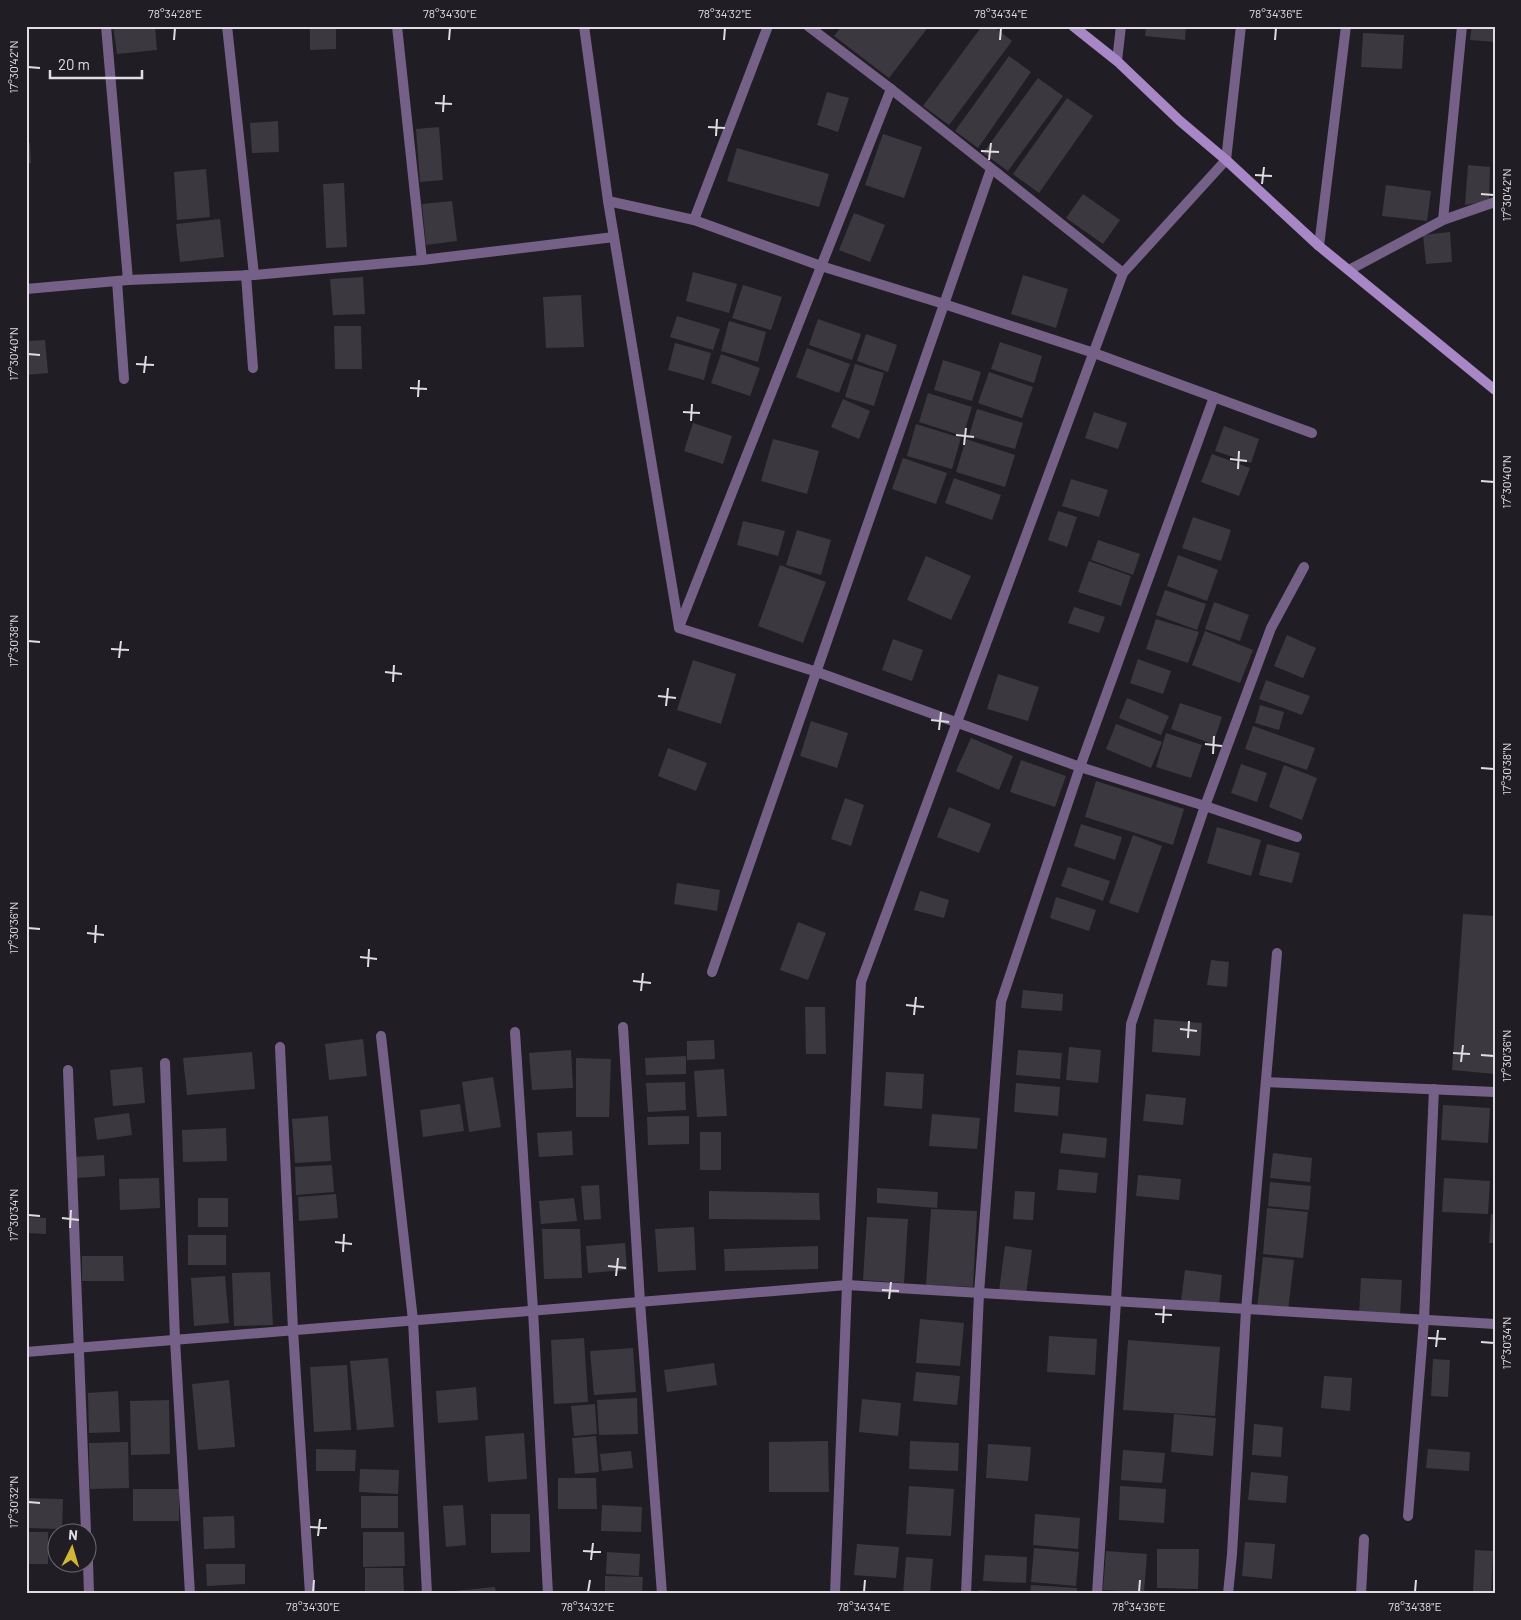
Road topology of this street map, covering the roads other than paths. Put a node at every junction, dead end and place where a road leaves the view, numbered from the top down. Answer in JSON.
{"nodes":[{"id":1,"x":106,"y":26,"type":"edge"},
{"id":2,"x":227,"y":26,"type":"edge"},
{"id":3,"x":397,"y":26,"type":"edge"},
{"id":4,"x":584,"y":26,"type":"edge"},
{"id":5,"x":768,"y":26,"type":"edge"},
{"id":6,"x":808,"y":26,"type":"edge"},
{"id":7,"x":1074,"y":26,"type":"edge"},
{"id":8,"x":1121,"y":26,"type":"edge"},
{"id":9,"x":1240,"y":26,"type":"edge"},
{"id":10,"x":1346,"y":26,"type":"edge"},
{"id":11,"x":1462,"y":26,"type":"edge"},
{"id":12,"x":1117,"y":61,"type":"junction"},
{"id":13,"x":891,"y":89,"type":"junction"},
{"id":14,"x":1226,"y":160,"type":"junction"},
{"id":15,"x":991,"y":169,"type":"junction"},
{"id":16,"x":608,"y":201,"type":"junction"},
{"id":17,"x":1495,"y":202,"type":"edge"},
{"id":18,"x":694,"y":220,"type":"junction"},
{"id":19,"x":1443,"y":220,"type":"junction"},
{"id":20,"x":614,"y":237,"type":"junction"},
{"id":21,"x":1319,"y":246,"type":"junction"},
{"id":22,"x":422,"y":260,"type":"junction"},
{"id":23,"x":821,"y":266,"type":"junction"},
{"id":24,"x":1349,"y":270,"type":"junction"},
{"id":25,"x":1124,"y":274,"type":"junction"},
{"id":26,"x":250,"y":275,"type":"junction"},
{"id":27,"x":122,"y":280,"type":"junction"},
{"id":28,"x":26,"y":289,"type":"edge"},
{"id":29,"x":944,"y":304,"type":"junction"},
{"id":30,"x":1094,"y":353,"type":"junction"},
{"id":31,"x":253,"y":368,"type":"dead end"},
{"id":32,"x":124,"y":379,"type":"dead end"},
{"id":33,"x":1495,"y":390,"type":"edge"},
{"id":34,"x":1214,"y":397,"type":"junction"},
{"id":35,"x":1312,"y":433,"type":"dead end"},
{"id":36,"x":1304,"y":567,"type":"dead end"},
{"id":37,"x":679,"y":628,"type":"junction"},
{"id":38,"x":817,"y":672,"type":"junction"},
{"id":39,"x":957,"y":723,"type":"junction"},
{"id":40,"x":1080,"y":767,"type":"junction"},
{"id":41,"x":1205,"y":806,"type":"junction"},
{"id":42,"x":1297,"y":837,"type":"dead end"},
{"id":43,"x":1277,"y":953,"type":"dead end"},
{"id":44,"x":712,"y":972,"type":"dead end"},
{"id":45,"x":623,"y":1027,"type":"dead end"},
{"id":46,"x":515,"y":1032,"type":"dead end"},
{"id":47,"x":381,"y":1036,"type":"dead end"},
{"id":48,"x":280,"y":1047,"type":"dead end"},
{"id":49,"x":165,"y":1063,"type":"dead end"},
{"id":50,"x":68,"y":1070,"type":"dead end"},
{"id":51,"x":1266,"y":1082,"type":"junction"},
{"id":52,"x":1434,"y":1089,"type":"junction"},
{"id":53,"x":1495,"y":1092,"type":"edge"},
{"id":54,"x":847,"y":1285,"type":"junction"},
{"id":55,"x":979,"y":1293,"type":"junction"},
{"id":56,"x":1116,"y":1301,"type":"junction"},
{"id":57,"x":640,"y":1302,"type":"junction"},
{"id":58,"x":533,"y":1310,"type":"junction"},
{"id":59,"x":1246,"y":1310,"type":"junction"},
{"id":60,"x":413,"y":1320,"type":"junction"},
{"id":61,"x":1424,"y":1320,"type":"junction"},
{"id":62,"x":1495,"y":1324,"type":"edge"},
{"id":63,"x":293,"y":1330,"type":"junction"},
{"id":64,"x":175,"y":1340,"type":"junction"},
{"id":65,"x":79,"y":1348,"type":"junction"},
{"id":66,"x":26,"y":1352,"type":"edge"},
{"id":67,"x":1408,"y":1516,"type":"dead end"},
{"id":68,"x":86,"y":1522,"type":"edge"},
{"id":69,"x":1364,"y":1538,"type":"dead end"},
{"id":70,"x":88,"y":1572,"type":"edge"},
{"id":71,"x":89,"y":1594,"type":"edge"},
{"id":72,"x":190,"y":1594,"type":"edge"},
{"id":73,"x":310,"y":1594,"type":"edge"},
{"id":74,"x":427,"y":1594,"type":"edge"},
{"id":75,"x":548,"y":1594,"type":"edge"},
{"id":76,"x":662,"y":1594,"type":"edge"},
{"id":77,"x":835,"y":1594,"type":"edge"},
{"id":78,"x":966,"y":1594,"type":"edge"},
{"id":79,"x":1097,"y":1594,"type":"edge"},
{"id":80,"x":1228,"y":1594,"type":"edge"},
{"id":81,"x":1361,"y":1594,"type":"edge"}],
"edges":[{"from":1,"to":27,"type":"street"},
{"from":2,"to":26,"type":"street"},
{"from":3,"to":22,"type":"street"},
{"from":4,"to":16,"type":"street"},
{"from":5,"to":18,"type":"street"},
{"from":6,"to":13,"type":"street"},
{"from":7,"to":12,"type":"street"},
{"from":8,"to":12,"type":"street"},
{"from":9,"to":14,"type":"street"},
{"from":10,"to":21,"type":"street"},
{"from":11,"to":19,"type":"street"},
{"from":12,"to":14,"type":"street"},
{"from":13,"to":15,"type":"street"},
{"from":13,"to":23,"type":"street"},
{"from":14,"to":21,"type":"street"},
{"from":14,"to":25,"type":"street"},
{"from":15,"to":25,"type":"street"},
{"from":15,"to":29,"type":"street"},
{"from":16,"to":18,"type":"street"},
{"from":16,"to":20,"type":"street"},
{"from":17,"to":19,"type":"street"},
{"from":18,"to":23,"type":"street"},
{"from":19,"to":24,"type":"street"},
{"from":20,"to":22,"type":"street"},
{"from":20,"to":37,"type":"street"},
{"from":21,"to":24,"type":"street"},
{"from":22,"to":26,"type":"street"},
{"from":23,"to":29,"type":"street"},
{"from":23,"to":37,"type":"street"},
{"from":24,"to":33,"type":"street"},
{"from":25,"to":30,"type":"street"},
{"from":26,"to":27,"type":"street"},
{"from":26,"to":31,"type":"street"},
{"from":27,"to":28,"type":"street"},
{"from":27,"to":32,"type":"street"},
{"from":29,"to":30,"type":"street"},
{"from":29,"to":38,"type":"street"},
{"from":30,"to":34,"type":"street"},
{"from":30,"to":39,"type":"street"},
{"from":34,"to":35,"type":"street"},
{"from":34,"to":40,"type":"street"},
{"from":36,"to":41,"type":"street"},
{"from":37,"to":38,"type":"street"},
{"from":38,"to":39,"type":"street"},
{"from":38,"to":44,"type":"street"},
{"from":39,"to":40,"type":"street"},
{"from":39,"to":54,"type":"street"},
{"from":40,"to":41,"type":"street"},
{"from":40,"to":55,"type":"street"},
{"from":41,"to":42,"type":"street"},
{"from":41,"to":56,"type":"street"},
{"from":43,"to":51,"type":"street"},
{"from":45,"to":57,"type":"street"},
{"from":46,"to":58,"type":"street"},
{"from":47,"to":60,"type":"street"},
{"from":48,"to":63,"type":"street"},
{"from":49,"to":64,"type":"street"},
{"from":50,"to":65,"type":"street"},
{"from":51,"to":52,"type":"street"},
{"from":51,"to":59,"type":"street"},
{"from":52,"to":53,"type":"street"},
{"from":52,"to":61,"type":"street"},
{"from":54,"to":55,"type":"street"},
{"from":54,"to":57,"type":"street"},
{"from":54,"to":77,"type":"street"},
{"from":55,"to":56,"type":"street"},
{"from":55,"to":78,"type":"street"},
{"from":56,"to":59,"type":"street"},
{"from":56,"to":79,"type":"street"},
{"from":57,"to":58,"type":"street"},
{"from":57,"to":76,"type":"street"},
{"from":58,"to":60,"type":"street"},
{"from":58,"to":75,"type":"street"},
{"from":59,"to":61,"type":"street"},
{"from":59,"to":80,"type":"street"},
{"from":60,"to":63,"type":"street"},
{"from":60,"to":74,"type":"street"},
{"from":61,"to":62,"type":"street"},
{"from":61,"to":67,"type":"street"},
{"from":63,"to":64,"type":"street"},
{"from":63,"to":73,"type":"street"},
{"from":64,"to":65,"type":"street"},
{"from":64,"to":72,"type":"street"},
{"from":65,"to":66,"type":"street"},
{"from":65,"to":68,"type":"street"},
{"from":69,"to":81,"type":"street"},
{"from":70,"to":71,"type":"street"}]}
